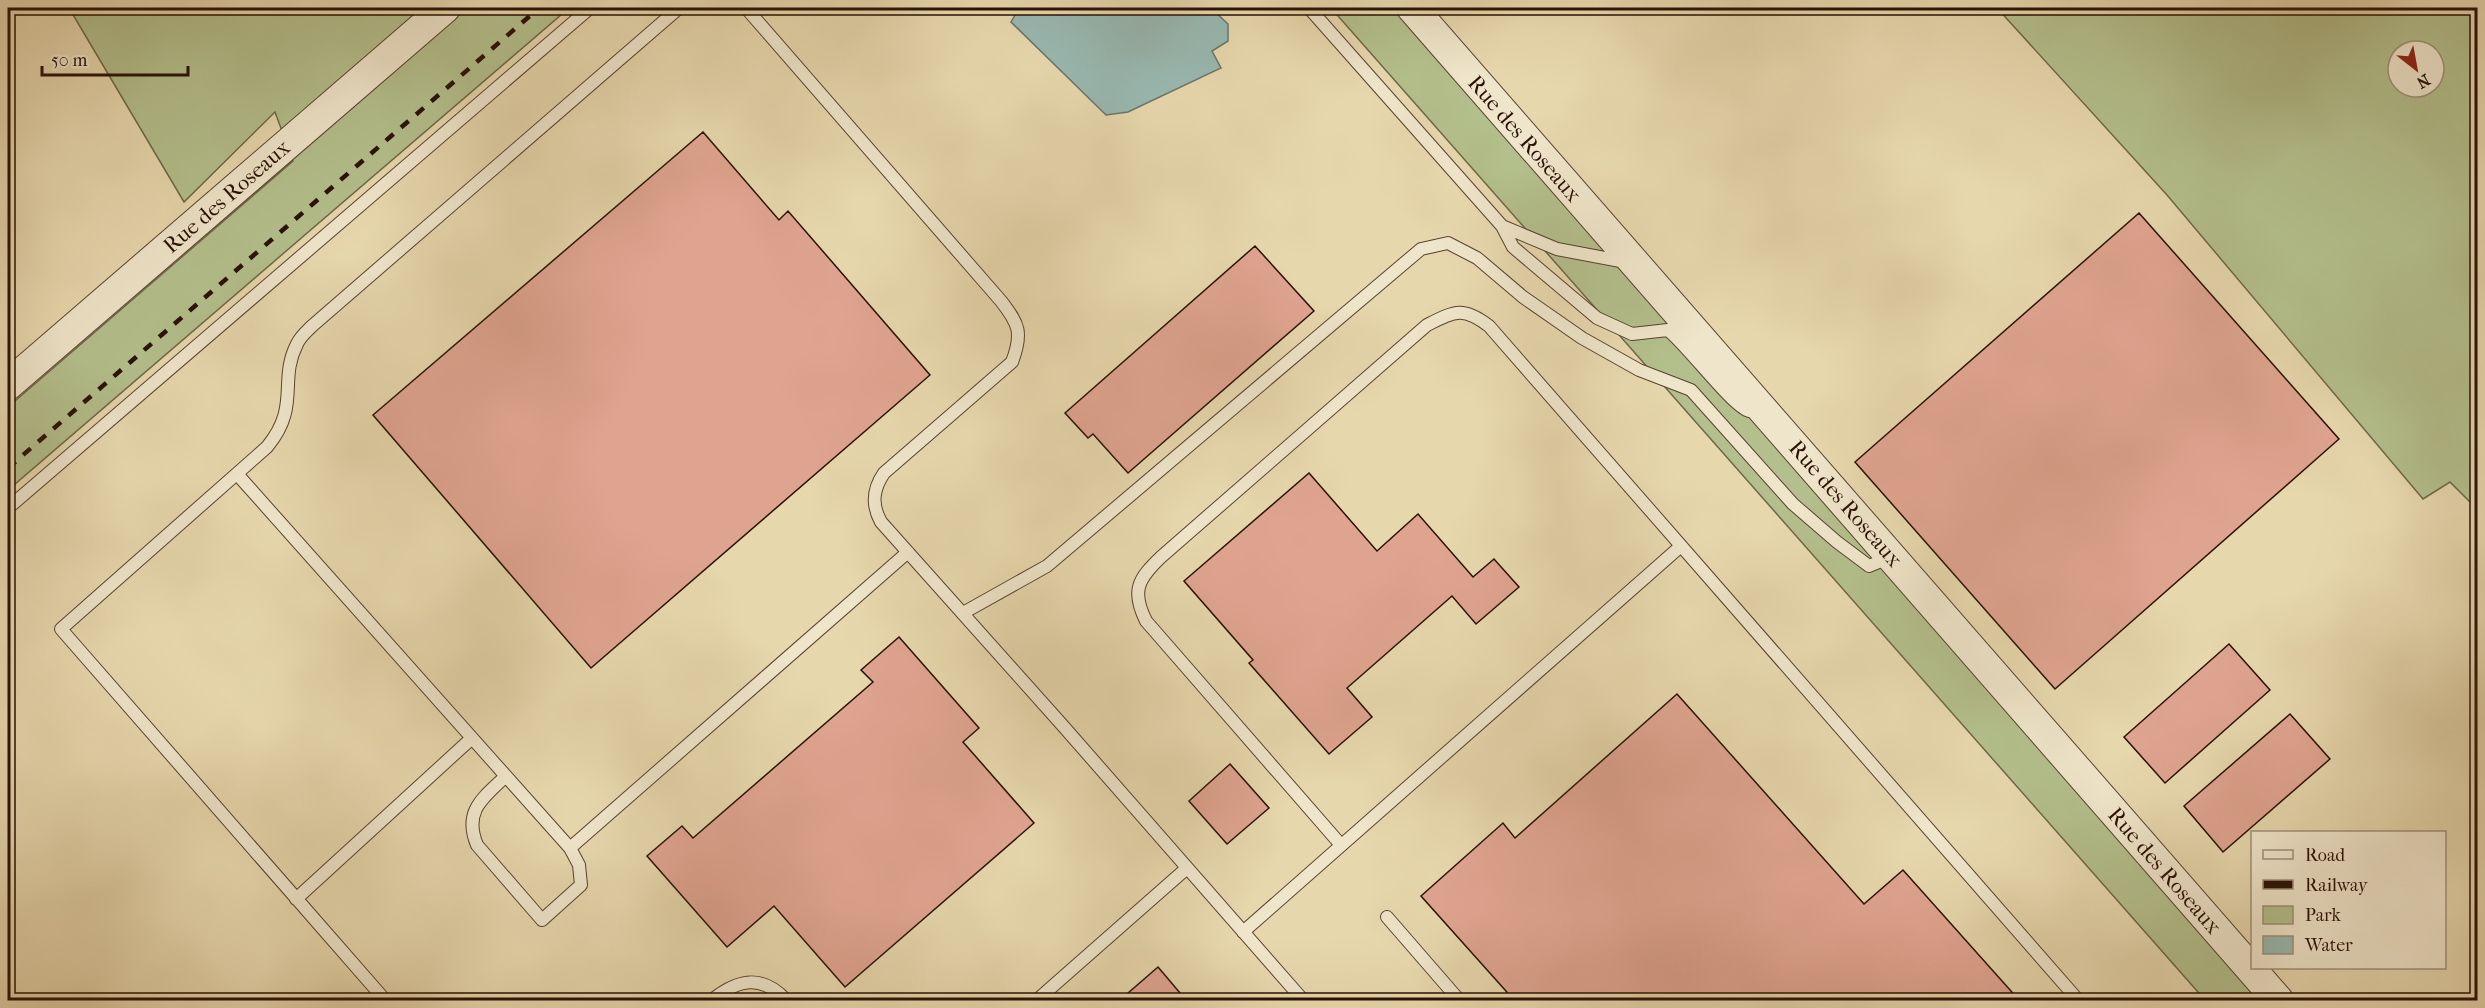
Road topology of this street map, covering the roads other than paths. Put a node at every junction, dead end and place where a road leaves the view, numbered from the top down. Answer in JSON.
{"nodes":[{"id":1,"x":444,"y":8,"type":"edge"},
{"id":2,"x":590,"y":8,"type":"edge"},
{"id":3,"x":679,"y":8,"type":"edge"},
{"id":4,"x":746,"y":8,"type":"edge"},
{"id":5,"x":1309,"y":8,"type":"edge"},
{"id":6,"x":1412,"y":8,"type":"edge"},
{"id":7,"x":1502,"y":226,"type":"junction"},
{"id":8,"x":1636,"y":264,"type":"junction"},
{"id":9,"x":8,"y":385,"type":"edge"},
{"id":10,"x":1762,"y":408,"type":"junction"},
{"id":11,"x":237,"y":474,"type":"junction"},
{"id":12,"x":8,"y":508,"type":"edge"},
{"id":13,"x":1681,"y":546,"type":"junction"},
{"id":14,"x":908,"y":552,"type":"junction"},
{"id":15,"x":1893,"y":557,"type":"junction"},
{"id":16,"x":963,"y":613,"type":"junction"},
{"id":17,"x":472,"y":738,"type":"junction"},
{"id":18,"x":506,"y":776,"type":"junction"},
{"id":19,"x":1341,"y":845,"type":"junction"},
{"id":20,"x":570,"y":848,"type":"junction"},
{"id":21,"x":1187,"y":868,"type":"junction"},
{"id":22,"x":296,"y":898,"type":"junction"},
{"id":23,"x":1387,"y":916,"type":"dead end"},
{"id":24,"x":1243,"y":932,"type":"junction"},
{"id":25,"x":2251,"y":969,"type":"edge"},
{"id":26,"x":2251,"y":969,"type":"edge"},
{"id":27,"x":379,"y":999,"type":"edge"},
{"id":28,"x":712,"y":1000,"type":"edge"},
{"id":29,"x":786,"y":1000,"type":"edge"},
{"id":30,"x":1037,"y":1000,"type":"edge"},
{"id":31,"x":1303,"y":1000,"type":"edge"},
{"id":32,"x":1459,"y":1000,"type":"edge"},
{"id":33,"x":2078,"y":1000,"type":"edge"},
{"id":34,"x":2278,"y":1000,"type":"edge"}],
"edges":[{"from":1,"to":9,"type":"street","name":"Rue des Roseaux"},
{"from":2,"to":12,"type":"lane"},
{"from":3,"to":11,"type":"lane"},
{"from":4,"to":14,"type":"lane"},
{"from":5,"to":7,"type":"lane"},
{"from":6,"to":8,"type":"street","name":"Rue des Roseaux"},
{"from":7,"to":8,"type":"lane"},
{"from":7,"to":10,"type":"lane"},
{"from":8,"to":10,"type":"street","name":"Rue des Roseaux"},
{"from":10,"to":15,"type":"street","name":"Rue des Roseaux"},
{"from":11,"to":17,"type":"lane"},
{"from":11,"to":22,"type":"lane"},
{"from":13,"to":19,"type":"lane"},
{"from":13,"to":19,"type":"lane"},
{"from":13,"to":33,"type":"lane"},
{"from":14,"to":16,"type":"lane"},
{"from":14,"to":20,"type":"lane"},
{"from":15,"to":16,"type":"lane"},
{"from":15,"to":26,"type":"street","name":"Rue des Roseaux"},
{"from":16,"to":21,"type":"lane"},
{"from":17,"to":18,"type":"lane"},
{"from":17,"to":22,"type":"lane"},
{"from":18,"to":20,"type":"lane"},
{"from":18,"to":20,"type":"lane"},
{"from":19,"to":24,"type":"lane"},
{"from":21,"to":24,"type":"lane"},
{"from":21,"to":30,"type":"lane"},
{"from":22,"to":27,"type":"lane"},
{"from":23,"to":32,"type":"lane"},
{"from":24,"to":31,"type":"lane"},
{"from":25,"to":34,"type":"street","name":"Rue des Roseaux"},
{"from":28,"to":29,"type":"lane"}]}
